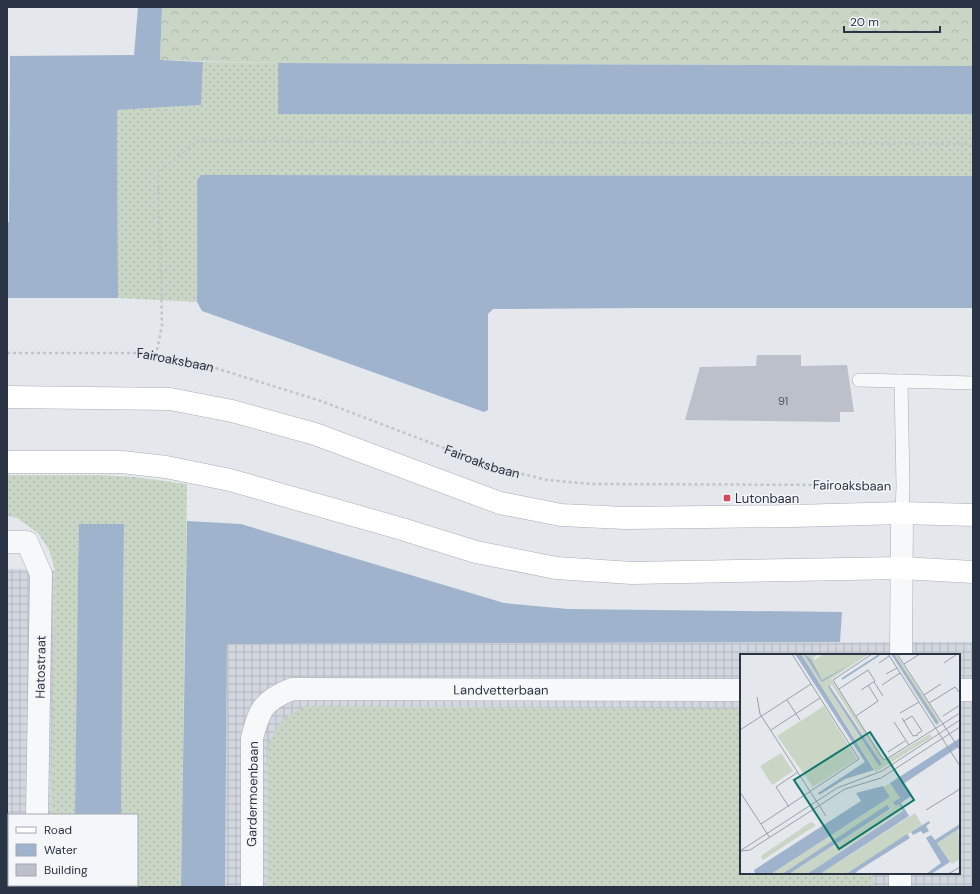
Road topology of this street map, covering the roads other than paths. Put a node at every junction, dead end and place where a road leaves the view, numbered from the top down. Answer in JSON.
{"nodes":[{"id":1,"x":859,"y":380,"type":"dead end"},
{"id":2,"x":901,"y":381,"type":"junction"},
{"id":3,"x":973,"y":383,"type":"edge"},
{"id":4,"x":7,"y":397,"type":"edge"},
{"id":5,"x":7,"y":462,"type":"edge"},
{"id":6,"x":902,"y":513,"type":"junction"},
{"id":7,"x":973,"y":515,"type":"edge"},
{"id":8,"x":7,"y":542,"type":"edge"},
{"id":9,"x":902,"y":568,"type":"junction"},
{"id":10,"x":973,"y":572,"type":"edge"},
{"id":11,"x":901,"y":654,"type":"edge"},
{"id":12,"x":740,"y":690,"type":"edge"},
{"id":13,"x":960,"y":690,"type":"edge"},
{"id":14,"x":973,"y":690,"type":"edge"},
{"id":15,"x":265,"y":703,"type":"joint"},
{"id":16,"x":38,"y":814,"type":"edge"},
{"id":17,"x":900,"y":874,"type":"edge"},
{"id":18,"x":252,"y":887,"type":"edge"},
{"id":19,"x":900,"y":887,"type":"edge"}],
"edges":[{"from":1,"to":2,"type":"lane"},
{"from":2,"to":3,"type":"lane"},
{"from":2,"to":6,"type":"lane"},
{"from":4,"to":6,"type":"main road"},
{"from":5,"to":9,"type":"main road"},
{"from":6,"to":7,"type":"main road"},
{"from":6,"to":9,"type":"street"},
{"from":8,"to":16,"type":"street","name":"Hatostraat"},
{"from":9,"to":10,"type":"main road"},
{"from":9,"to":11,"type":"street"},
{"from":12,"to":15,"type":"street","name":"Landvetterbaan"},
{"from":13,"to":14,"type":"street"},
{"from":15,"to":18,"type":"street","name":"Gardermoenbaan"},
{"from":17,"to":19,"type":"street"}]}
